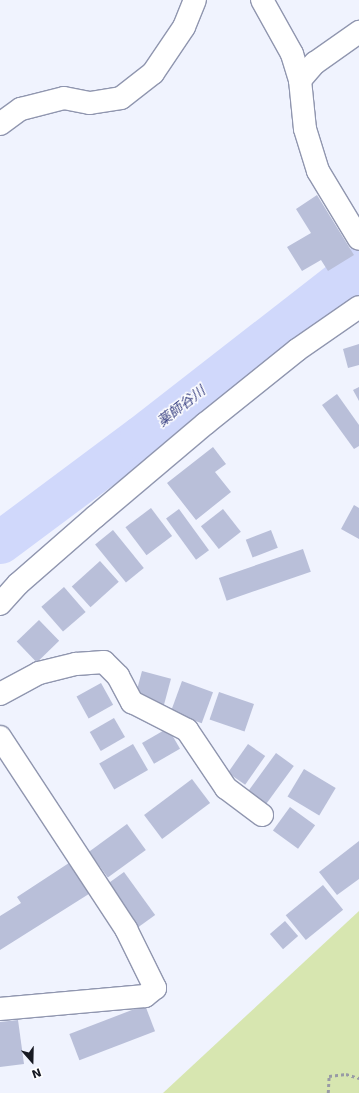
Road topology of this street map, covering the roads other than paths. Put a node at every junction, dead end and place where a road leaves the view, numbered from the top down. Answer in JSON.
{"nodes":[{"id":1,"x":194,"y":0,"type":"edge"},
{"id":2,"x":262,"y":0,"type":"edge"},
{"id":3,"x":359,"y":32,"type":"edge"},
{"id":4,"x":300,"y":80,"type":"junction"},
{"id":5,"x":0,"y":124,"type":"edge"},
{"id":6,"x":359,"y":239,"type":"edge"},
{"id":7,"x":359,"y":307,"type":"edge"},
{"id":8,"x":0,"y":604,"type":"edge"},
{"id":9,"x":0,"y":694,"type":"edge"},
{"id":10,"x":0,"y":737,"type":"edge"},
{"id":11,"x":262,"y":815,"type":"dead end"},
{"id":12,"x":0,"y":1009,"type":"edge"}],
"edges":[{"from":1,"to":5,"type":"street"},
{"from":2,"to":4,"type":"street"},
{"from":3,"to":4,"type":"street"},
{"from":4,"to":6,"type":"street"},
{"from":7,"to":8,"type":"street"},
{"from":9,"to":11,"type":"street"},
{"from":10,"to":12,"type":"street"}]}
